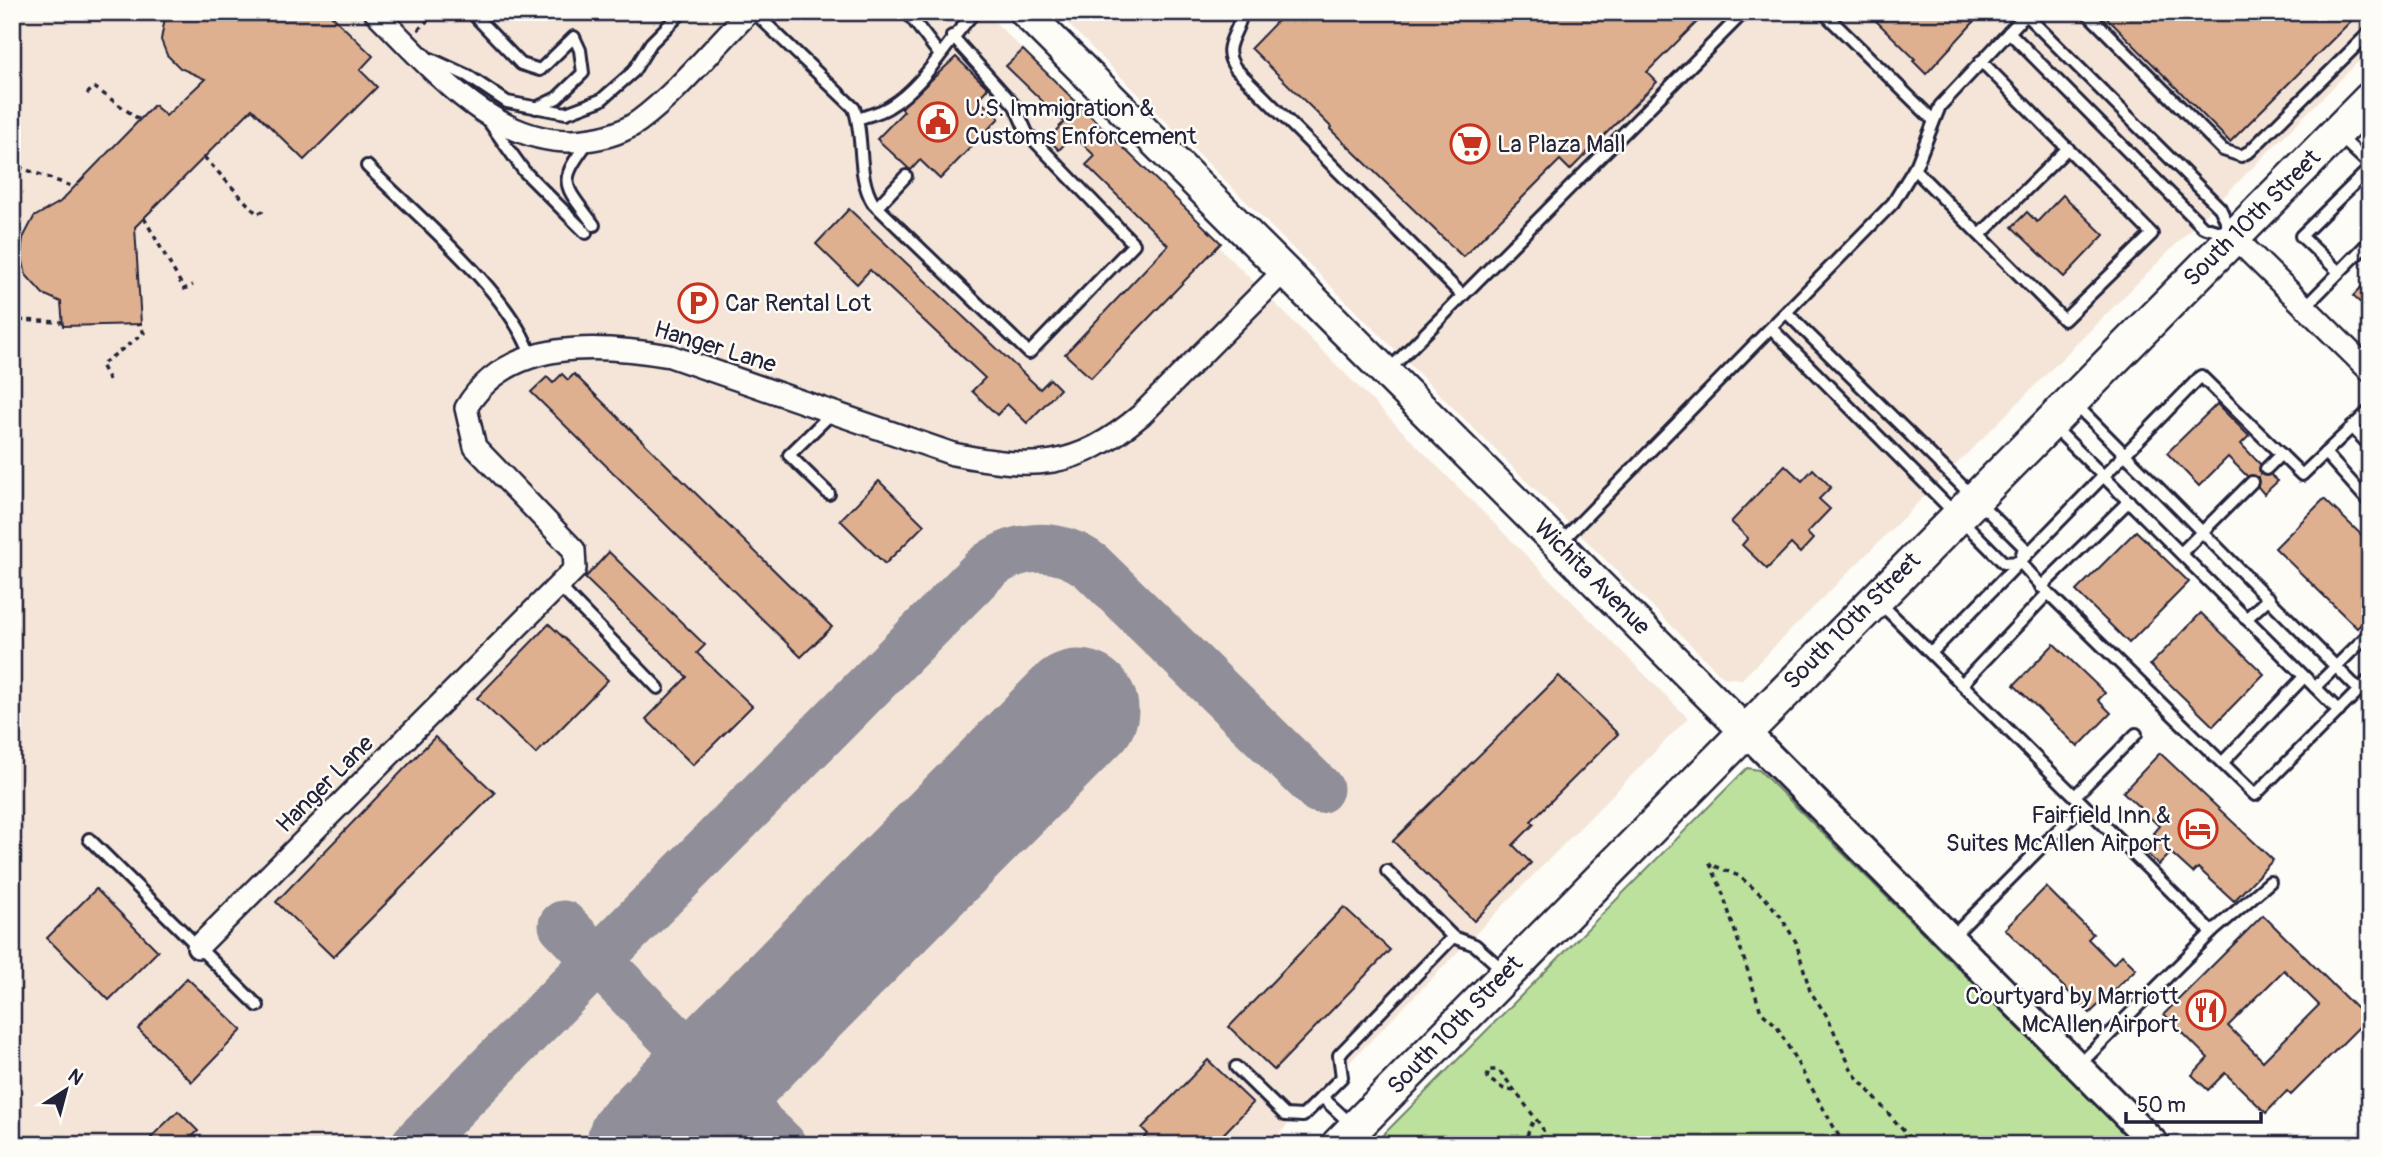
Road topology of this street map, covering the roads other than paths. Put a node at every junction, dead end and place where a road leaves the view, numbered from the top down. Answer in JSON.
{"nodes":[{"id":1,"x":375,"y":12,"type":"edge"},
{"id":2,"x":471,"y":12,"type":"edge"},
{"id":3,"x":682,"y":12,"type":"edge"},
{"id":4,"x":751,"y":12,"type":"edge"},
{"id":5,"x":907,"y":12,"type":"edge"},
{"id":6,"x":975,"y":12,"type":"edge"},
{"id":7,"x":1025,"y":12,"type":"edge"},
{"id":8,"x":1242,"y":12,"type":"edge"},
{"id":9,"x":1744,"y":12,"type":"edge"},
{"id":10,"x":1823,"y":12,"type":"edge"},
{"id":11,"x":2086,"y":12,"type":"edge"},
{"id":12,"x":2027,"y":13,"type":"edge"},
{"id":13,"x":2010,"y":32,"type":"junction"},
{"id":14,"x":2370,"y":32,"type":"edge"},
{"id":15,"x":951,"y":36,"type":"junction"},
{"id":16,"x":415,"y":52,"type":"junction"},
{"id":17,"x":939,"y":54,"type":"junction"},
{"id":18,"x":1981,"y":61,"type":"junction"},
{"id":19,"x":2369,"y":101,"type":"edge"},
{"id":20,"x":477,"y":106,"type":"junction"},
{"id":21,"x":536,"y":108,"type":"junction"},
{"id":22,"x":858,"y":119,"type":"junction"},
{"id":23,"x":1933,"y":120,"type":"junction"},
{"id":24,"x":2336,"y":133,"type":"junction"},
{"id":25,"x":590,"y":139,"type":"junction"},
{"id":26,"x":2068,"y":148,"type":"junction"},
{"id":27,"x":367,"y":166,"type":"dead end"},
{"id":28,"x":2370,"y":166,"type":"edge"},
{"id":29,"x":1914,"y":169,"type":"junction"},
{"id":30,"x":906,"y":176,"type":"dead end"},
{"id":31,"x":877,"y":207,"type":"junction"},
{"id":32,"x":1980,"y":236,"type":"junction"},
{"id":33,"x":2234,"y":236,"type":"junction"},
{"id":34,"x":2370,"y":241,"type":"edge"},
{"id":35,"x":1286,"y":270,"type":"junction"},
{"id":36,"x":2339,"y":272,"type":"junction"},
{"id":37,"x":1462,"y":295,"type":"junction"},
{"id":38,"x":2305,"y":307,"type":"junction"},
{"id":39,"x":1787,"y":313,"type":"junction"},
{"id":40,"x":1772,"y":329,"type":"junction"},
{"id":41,"x":533,"y":358,"type":"junction"},
{"id":42,"x":2370,"y":371,"type":"edge"},
{"id":43,"x":1387,"y":372,"type":"junction"},
{"id":44,"x":2370,"y":410,"type":"edge"},
{"id":45,"x":2060,"y":411,"type":"junction"},
{"id":46,"x":833,"y":412,"type":"junction"},
{"id":47,"x":2351,"y":428,"type":"junction"},
{"id":48,"x":2370,"y":446,"type":"edge"},
{"id":49,"x":2126,"y":453,"type":"junction"},
{"id":50,"x":2325,"y":453,"type":"junction"},
{"id":51,"x":2281,"y":454,"type":"junction"},
{"id":52,"x":2266,"y":469,"type":"dead end"},
{"id":53,"x":2104,"y":475,"type":"junction"},
{"id":54,"x":2252,"y":482,"type":"dead end"},
{"id":55,"x":829,"y":494,"type":"dead end"},
{"id":56,"x":2129,"y":501,"type":"junction"},
{"id":57,"x":2370,"y":503,"type":"edge"},
{"id":58,"x":1965,"y":507,"type":"junction"},
{"id":59,"x":2203,"y":531,"type":"junction"},
{"id":60,"x":1559,"y":544,"type":"junction"},
{"id":61,"x":2181,"y":553,"type":"junction"},
{"id":62,"x":2020,"y":562,"type":"junction"},
{"id":63,"x":560,"y":587,"type":"junction"},
{"id":64,"x":2045,"y":590,"type":"junction"},
{"id":65,"x":1876,"y":598,"type":"junction"},
{"id":66,"x":2269,"y":598,"type":"junction"},
{"id":67,"x":2246,"y":619,"type":"junction"},
{"id":68,"x":2370,"y":633,"type":"edge"},
{"id":69,"x":1931,"y":653,"type":"junction"},
{"id":70,"x":2336,"y":666,"type":"junction"},
{"id":71,"x":2304,"y":677,"type":"junction"},
{"id":72,"x":2370,"y":679,"type":"edge"},
{"id":73,"x":1962,"y":684,"type":"junction"},
{"id":74,"x":2315,"y":687,"type":"junction"},
{"id":75,"x":659,"y":688,"type":"dead end"},
{"id":76,"x":2359,"y":690,"type":"junction"},
{"id":77,"x":2339,"y":711,"type":"junction"},
{"id":78,"x":1744,"y":730,"type":"junction"},
{"id":79,"x":2136,"y":734,"type":"dead end"},
{"id":80,"x":2222,"y":762,"type":"junction"},
{"id":81,"x":2075,"y":796,"type":"junction"},
{"id":82,"x":2083,"y":805,"type":"junction"},
{"id":83,"x":89,"y":839,"type":"dead end"},
{"id":84,"x":1387,"y":870,"type":"dead end"},
{"id":85,"x":2270,"y":881,"type":"dead end"},
{"id":86,"x":2212,"y":932,"type":"junction"},
{"id":87,"x":1453,"y":937,"type":"junction"},
{"id":88,"x":1951,"y":938,"type":"junction"},
{"id":89,"x":198,"y":947,"type":"junction"},
{"id":90,"x":1506,"y":973,"type":"junction"},
{"id":91,"x":258,"y":1006,"type":"dead end"},
{"id":92,"x":2078,"y":1066,"type":"junction"},
{"id":93,"x":1236,"y":1067,"type":"dead end"},
{"id":94,"x":1322,"y":1097,"type":"junction"},
{"id":95,"x":1346,"y":1136,"type":"edge"},
{"id":96,"x":2156,"y":1145,"type":"edge"}],
"edges":[{"from":1,"to":16,"type":"street"},
{"from":2,"to":21,"type":"lane"},
{"from":3,"to":21,"type":"lane"},
{"from":4,"to":22,"type":"lane"},
{"from":4,"to":25,"type":"street"},
{"from":5,"to":17,"type":"lane"},
{"from":6,"to":15,"type":"lane"},
{"from":7,"to":35,"type":"main road","name":"Wichita Avenue"},
{"from":8,"to":37,"type":"lane"},
{"from":9,"to":37,"type":"lane"},
{"from":10,"to":23,"type":"lane"},
{"from":11,"to":14,"type":"lane"},
{"from":12,"to":13,"type":"lane"},
{"from":12,"to":33,"type":"lane"},
{"from":13,"to":18,"type":"lane"},
{"from":13,"to":33,"type":"lane"},
{"from":15,"to":17,"type":"lane"},
{"from":15,"to":31,"type":"lane"},
{"from":16,"to":20,"type":"street"},
{"from":16,"to":21,"type":"lane"},
{"from":17,"to":22,"type":"lane"},
{"from":18,"to":23,"type":"lane"},
{"from":18,"to":26,"type":"lane"},
{"from":19,"to":24,"type":"main road","name":"South 10th Street"},
{"from":20,"to":25,"type":"street"},
{"from":20,"to":25,"type":"lane"},
{"from":22,"to":31,"type":"lane"},
{"from":23,"to":29,"type":"lane"},
{"from":24,"to":28,"type":"lane"},
{"from":24,"to":33,"type":"main road","name":"South 10th Street"},
{"from":26,"to":32,"type":"lane"},
{"from":26,"to":32,"type":"lane"},
{"from":27,"to":41,"type":"lane"},
{"from":28,"to":36,"type":"lane"},
{"from":29,"to":32,"type":"lane"},
{"from":29,"to":39,"type":"lane"},
{"from":30,"to":31,"type":"lane"},
{"from":33,"to":38,"type":"street"},
{"from":33,"to":45,"type":"main road","name":"South 10th Street"},
{"from":34,"to":36,"type":"lane"},
{"from":35,"to":43,"type":"main road","name":"Wichita Avenue"},
{"from":35,"to":46,"type":"street","name":"Hanger Lane"},
{"from":36,"to":38,"type":"lane"},
{"from":37,"to":43,"type":"lane"},
{"from":38,"to":42,"type":"street"},
{"from":39,"to":40,"type":"lane"},
{"from":39,"to":58,"type":"lane"},
{"from":40,"to":58,"type":"lane"},
{"from":40,"to":60,"type":"lane"},
{"from":41,"to":46,"type":"street","name":"Hanger Lane"},
{"from":41,"to":63,"type":"street","name":"Hanger Lane"},
{"from":43,"to":60,"type":"main road","name":"Wichita Avenue"},
{"from":44,"to":47,"type":"lane"},
{"from":45,"to":49,"type":"lane"},
{"from":45,"to":53,"type":"lane"},
{"from":45,"to":58,"type":"main road","name":"South 10th Street"},
{"from":46,"to":55,"type":"lane"},
{"from":47,"to":48,"type":"lane"},
{"from":47,"to":50,"type":"lane"},
{"from":49,"to":51,"type":"lane"},
{"from":49,"to":53,"type":"lane"},
{"from":49,"to":59,"type":"lane"},
{"from":50,"to":51,"type":"lane"},
{"from":50,"to":57,"type":"lane"},
{"from":51,"to":52,"type":"lane"},
{"from":53,"to":56,"type":"lane"},
{"from":53,"to":62,"type":"lane"},
{"from":54,"to":59,"type":"lane"},
{"from":56,"to":61,"type":"lane"},
{"from":56,"to":64,"type":"lane"},
{"from":58,"to":62,"type":"lane"},
{"from":58,"to":62,"type":"lane"},
{"from":58,"to":65,"type":"main road","name":"South 10th Street"},
{"from":59,"to":61,"type":"lane"},
{"from":59,"to":66,"type":"lane"},
{"from":60,"to":78,"type":"main road","name":"Wichita Avenue"},
{"from":61,"to":67,"type":"lane"},
{"from":62,"to":64,"type":"lane"},
{"from":62,"to":69,"type":"lane"},
{"from":63,"to":75,"type":"lane"},
{"from":63,"to":89,"type":"street","name":"Hanger Lane"},
{"from":64,"to":73,"type":"lane"},
{"from":64,"to":80,"type":"lane"},
{"from":65,"to":69,"type":"lane"},
{"from":65,"to":78,"type":"main road","name":"South 10th Street"},
{"from":66,"to":67,"type":"lane"},
{"from":66,"to":70,"type":"lane"},
{"from":67,"to":71,"type":"lane"},
{"from":68,"to":70,"type":"lane"},
{"from":69,"to":73,"type":"lane"},
{"from":70,"to":74,"type":"lane"},
{"from":70,"to":76,"type":"lane"},
{"from":71,"to":74,"type":"lane"},
{"from":71,"to":80,"type":"lane"},
{"from":72,"to":76,"type":"lane"},
{"from":73,"to":81,"type":"lane"},
{"from":74,"to":77,"type":"lane"},
{"from":76,"to":77,"type":"lane"},
{"from":77,"to":80,"type":"lane"},
{"from":78,"to":88,"type":"street","name":"Wichita Avenue"},
{"from":78,"to":90,"type":"main road","name":"South 10th Street"},
{"from":79,"to":81,"type":"lane"},
{"from":81,"to":82,"type":"lane"},
{"from":82,"to":86,"type":"lane"},
{"from":82,"to":88,"type":"lane"},
{"from":83,"to":89,"type":"lane"},
{"from":84,"to":87,"type":"lane"},
{"from":85,"to":86,"type":"lane"},
{"from":86,"to":92,"type":"lane"},
{"from":87,"to":90,"type":"lane"},
{"from":87,"to":94,"type":"lane"},
{"from":88,"to":92,"type":"street","name":"Wichita Avenue"},
{"from":89,"to":91,"type":"lane"},
{"from":90,"to":95,"type":"main road","name":"South 10th Street"},
{"from":92,"to":96,"type":"street","name":"Wichita Avenue"},
{"from":93,"to":94,"type":"lane"},
{"from":94,"to":95,"type":"lane"}]}
